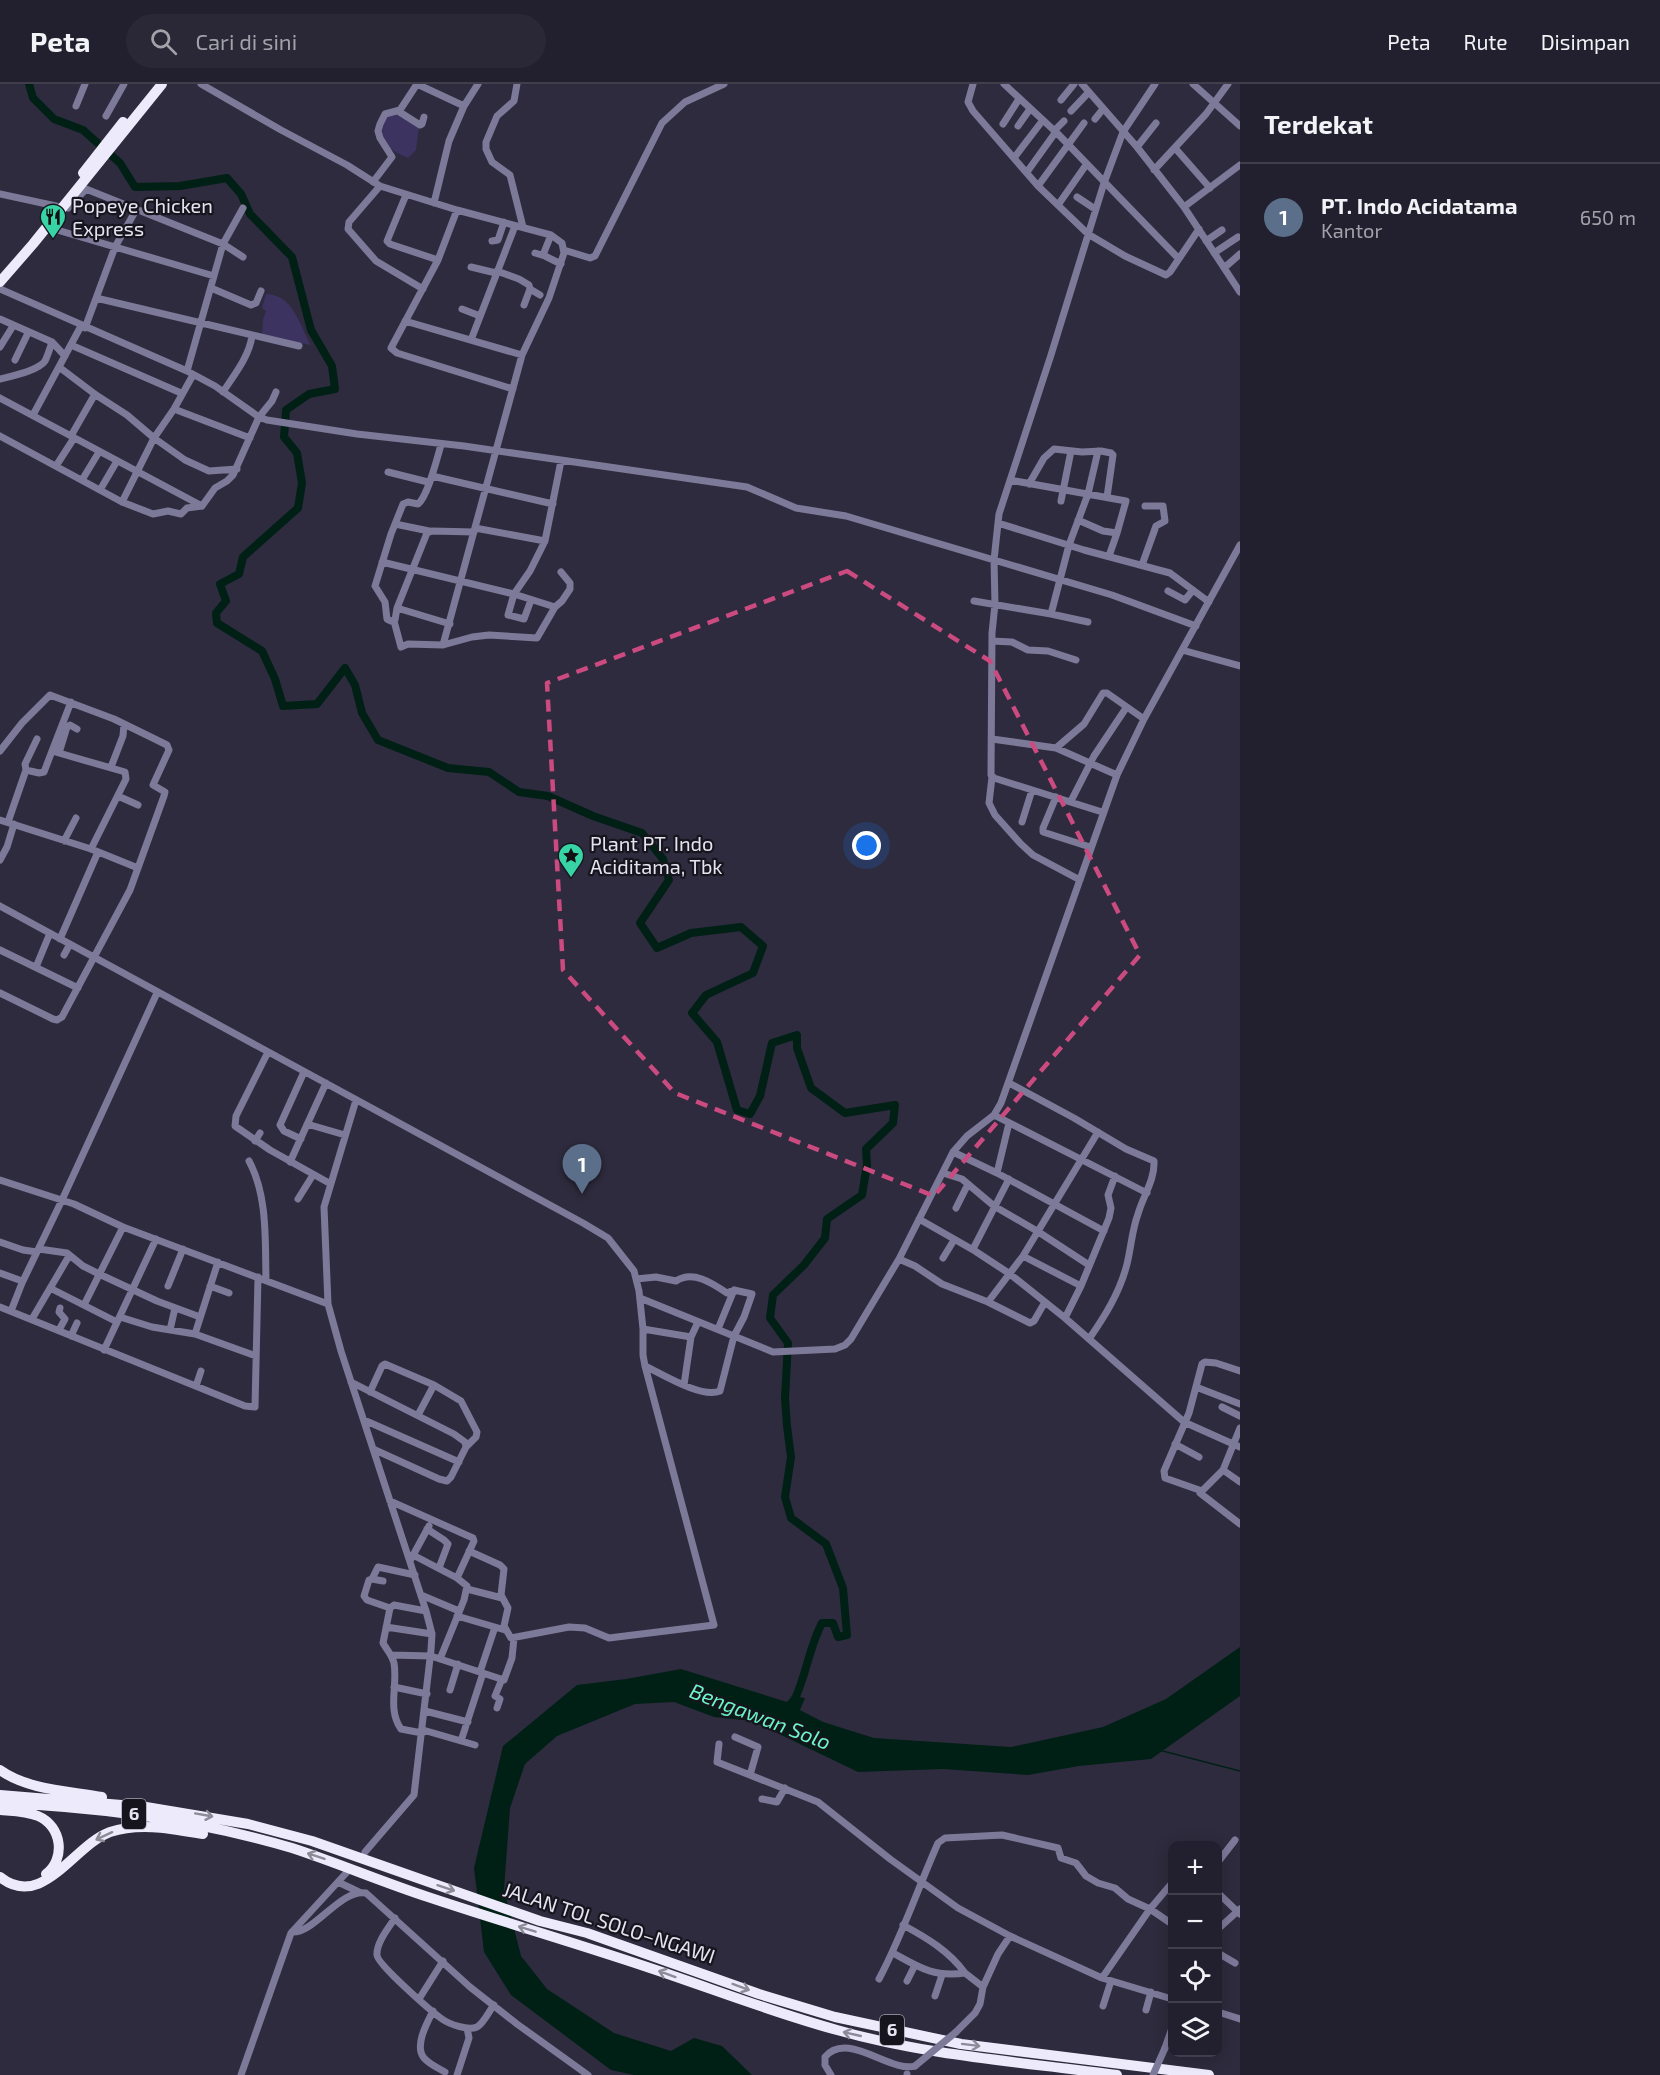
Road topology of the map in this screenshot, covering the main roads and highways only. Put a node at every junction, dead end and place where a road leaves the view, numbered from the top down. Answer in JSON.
{"nodes":[{"id":1,"x":153,"y":84,"type":"edge"},
{"id":2,"x":162,"y":84,"type":"edge"},
{"id":3,"x":113,"y":140,"type":"junction"},
{"id":4,"x":98,"y":158,"type":"junction"},
{"id":5,"x":0,"y":281,"type":"edge"},
{"id":6,"x":0,"y":1770,"type":"edge"},
{"id":7,"x":0,"y":1795,"type":"edge"},
{"id":8,"x":0,"y":1803,"type":"edge"},
{"id":9,"x":146,"y":1807,"type":"junction"},
{"id":10,"x":0,"y":1810,"type":"edge"},
{"id":11,"x":266,"y":1841,"type":"junction"},
{"id":12,"x":0,"y":1869,"type":"edge"},
{"id":13,"x":0,"y":1877,"type":"edge"},
{"id":14,"x":1117,"y":2075,"type":"edge"},
{"id":15,"x":1209,"y":2075,"type":"edge"}],
"edges":[{"from":1,"to":3,"type":"highway"},
{"from":2,"to":3,"type":"highway"},
{"from":3,"to":4,"type":"highway"},
{"from":4,"to":5,"type":"highway"},
{"from":4,"to":5,"type":"highway"},
{"from":6,"to":9,"type":"highway"},
{"from":7,"to":9,"type":"highway","name":"JALAN TOL SOLO–NGAWI","number":"6"},
{"from":8,"to":11,"type":"highway","name":"JALAN TOL SOLO–NGAWI","number":"6"},
{"from":9,"to":15,"type":"highway","name":"JALAN TOL SOLO–NGAWI","number":"6","one_way":true},
{"from":10,"to":12,"type":"highway"},
{"from":11,"to":13,"type":"highway","one_way":true},
{"from":14,"to":11,"type":"highway","name":"JALAN TOL SOLO–NGAWI","number":"6","one_way":true}]}
